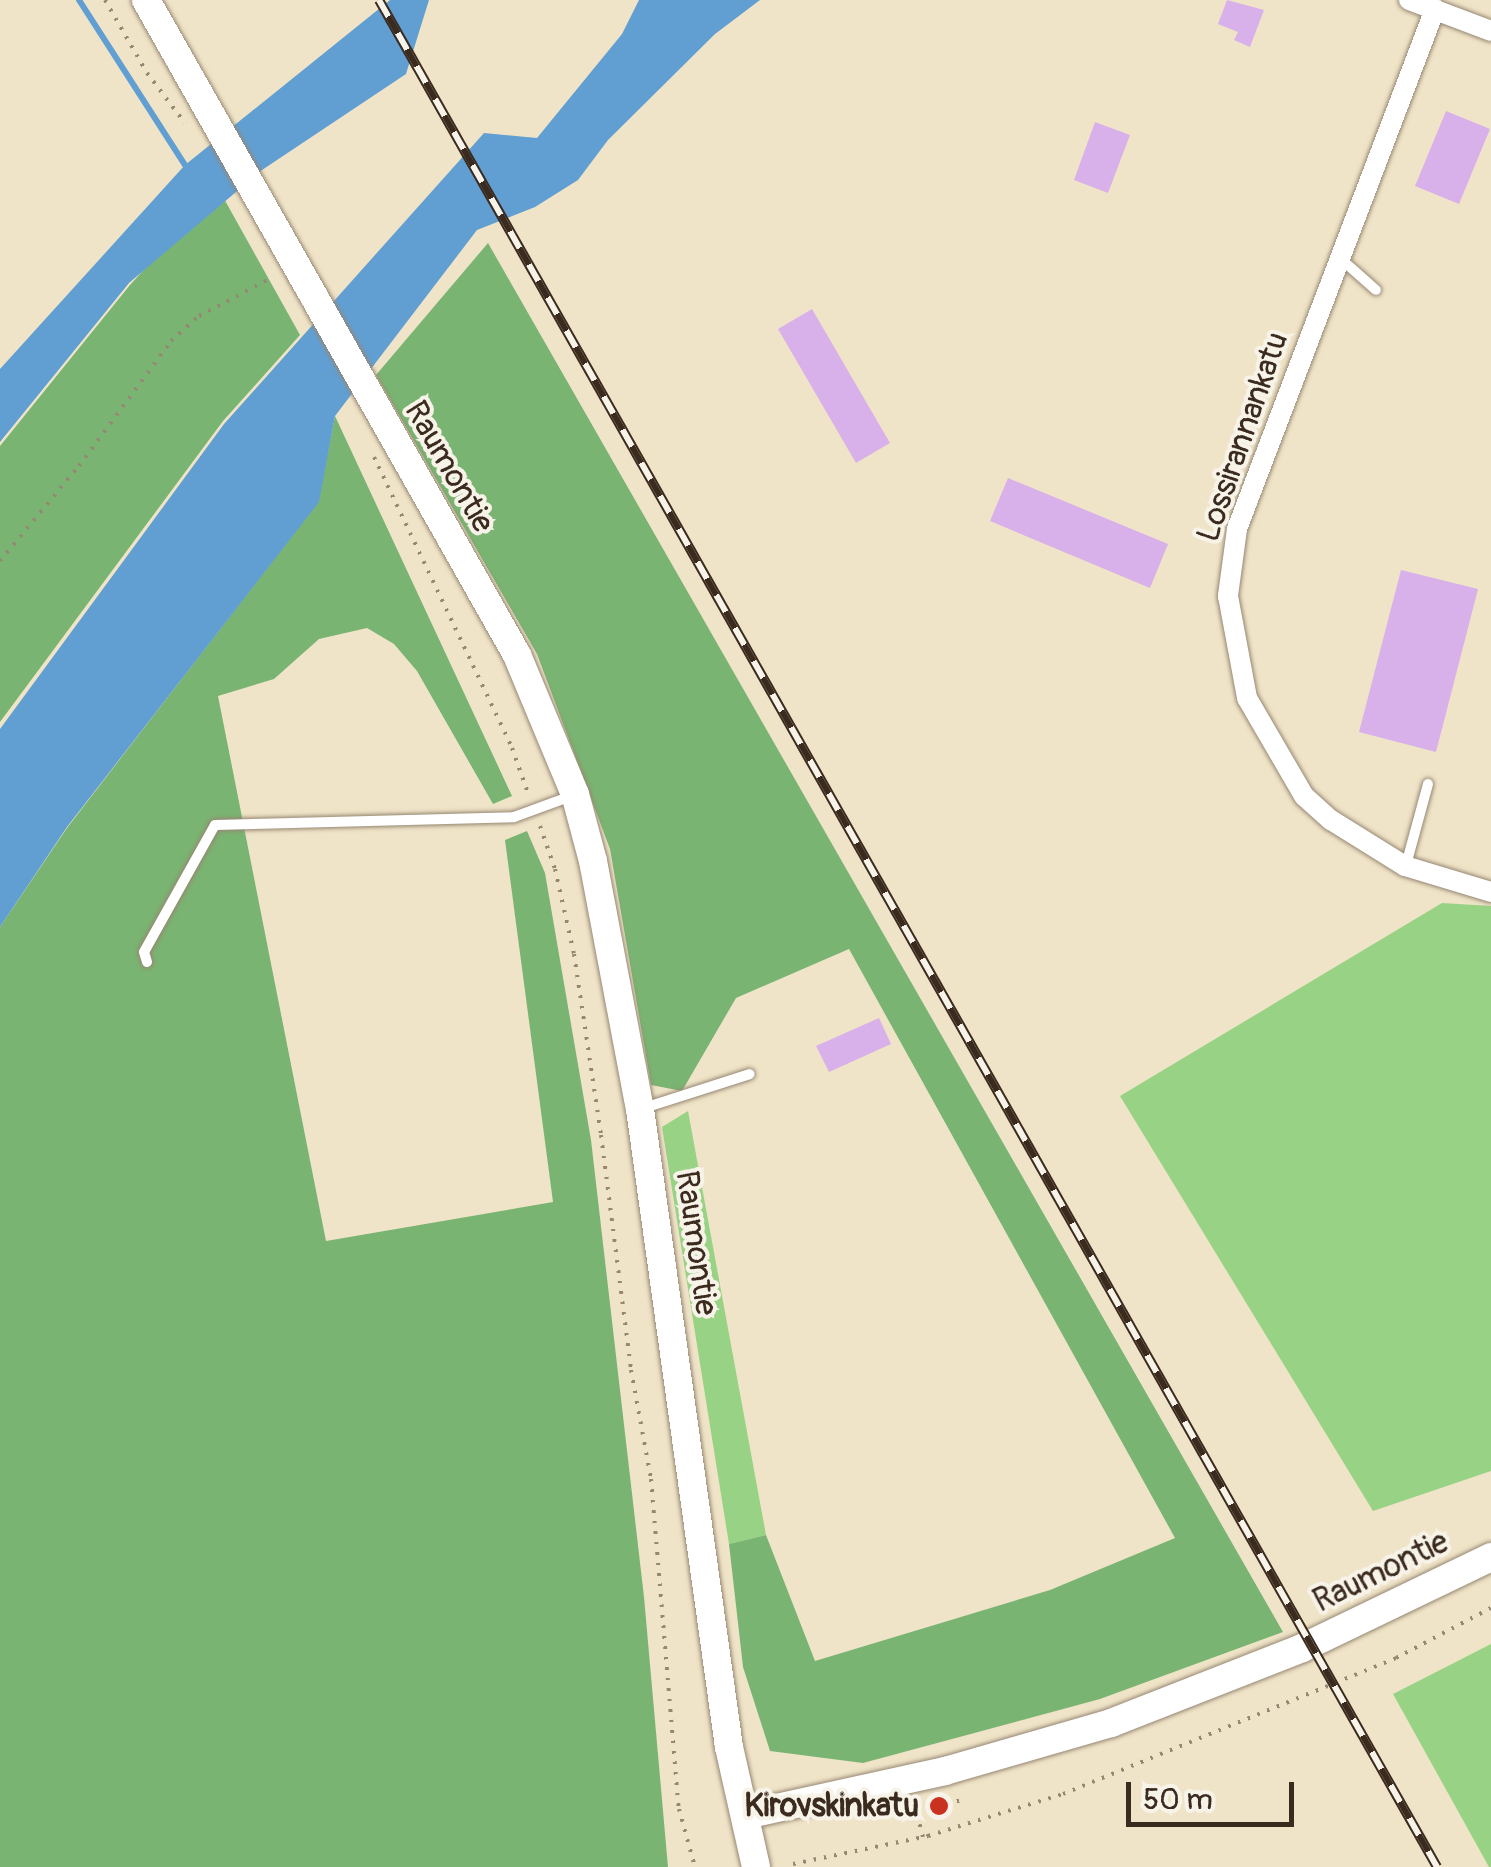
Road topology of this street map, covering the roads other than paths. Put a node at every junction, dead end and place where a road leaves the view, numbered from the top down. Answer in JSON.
{"nodes":[{"id":1,"x":146,"y":0,"type":"edge"},
{"id":2,"x":1409,"y":0,"type":"edge"},
{"id":3,"x":1435,"y":9,"type":"junction"},
{"id":4,"x":1491,"y":31,"type":"edge"},
{"id":5,"x":1339,"y":256,"type":"junction"},
{"id":6,"x":1376,"y":290,"type":"dead end"},
{"id":7,"x":1428,"y":784,"type":"dead end"},
{"id":8,"x":575,"y":794,"type":"junction"},
{"id":9,"x":1405,"y":866,"type":"junction"},
{"id":10,"x":1491,"y":892,"type":"edge"},
{"id":11,"x":147,"y":962,"type":"dead end"},
{"id":12,"x":750,"y":1074,"type":"dead end"},
{"id":13,"x":640,"y":1109,"type":"junction"},
{"id":14,"x":1491,"y":1558,"type":"edge"},
{"id":15,"x":745,"y":1815,"type":"junction"},
{"id":16,"x":756,"y":1867,"type":"edge"}],
"edges":[{"from":1,"to":8,"type":"street","name":"Raumontie"},
{"from":2,"to":3,"type":"street"},
{"from":3,"to":4,"type":"street"},
{"from":3,"to":5,"type":"street","name":"Lossirannankatu"},
{"from":5,"to":6,"type":"lane"},
{"from":5,"to":9,"type":"street","name":"Lossirannankatu"},
{"from":7,"to":9,"type":"lane"},
{"from":8,"to":11,"type":"lane"},
{"from":8,"to":13,"type":"street","name":"Raumontie"},
{"from":9,"to":10,"type":"street","name":"Lossirannankatu"},
{"from":12,"to":13,"type":"lane"},
{"from":13,"to":15,"type":"street","name":"Raumontie"},
{"from":14,"to":15,"type":"street","name":"Raumontie"},
{"from":15,"to":16,"type":"street"}]}
